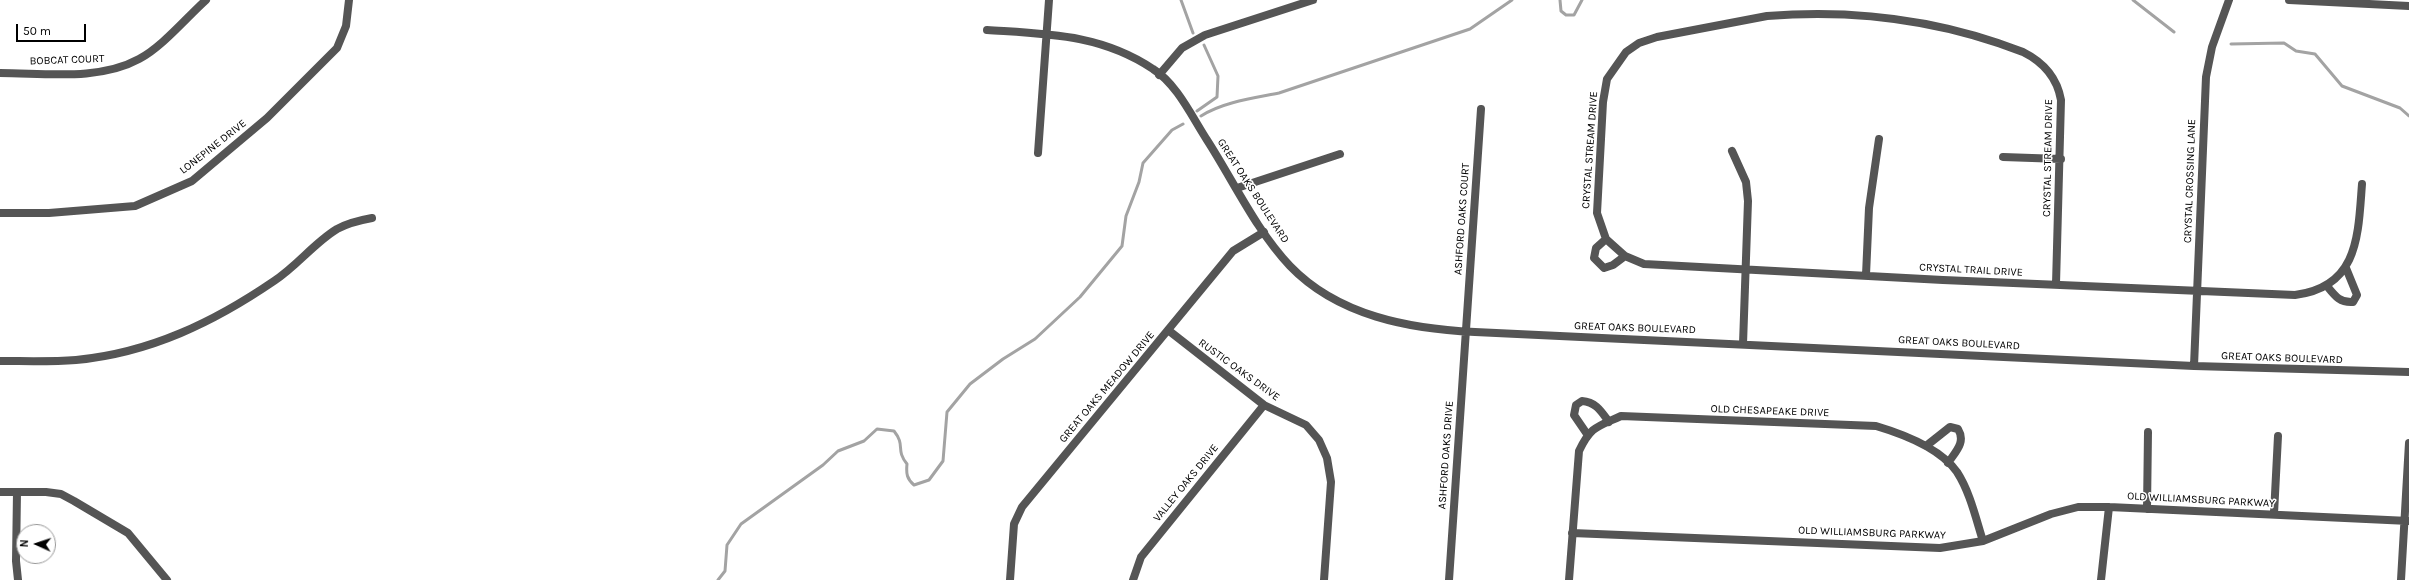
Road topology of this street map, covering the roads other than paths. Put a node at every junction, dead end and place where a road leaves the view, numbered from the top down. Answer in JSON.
{"nodes":[{"id":1,"x":206,"y":0,"type":"edge"},
{"id":2,"x":349,"y":0,"type":"edge"},
{"id":3,"x":1049,"y":0,"type":"edge"},
{"id":4,"x":1313,"y":0,"type":"edge"},
{"id":5,"x":2229,"y":0,"type":"edge"},
{"id":6,"x":2289,"y":0,"type":"edge"},
{"id":7,"x":2409,"y":6,"type":"edge"},
{"id":8,"x":987,"y":30,"type":"dead end"},
{"id":9,"x":1046,"y":34,"type":"junction"},
{"id":10,"x":0,"y":73,"type":"edge"},
{"id":11,"x":1159,"y":75,"type":"junction"},
{"id":12,"x":1481,"y":109,"type":"dead end"},
{"id":13,"x":1879,"y":139,"type":"dead end"},
{"id":14,"x":1732,"y":151,"type":"dead end"},
{"id":15,"x":1038,"y":153,"type":"dead end"},
{"id":16,"x":1340,"y":154,"type":"dead end"},
{"id":17,"x":2003,"y":157,"type":"dead end"},
{"id":18,"x":2061,"y":159,"type":"junction"},
{"id":19,"x":2362,"y":184,"type":"dead end"},
{"id":20,"x":1237,"y":188,"type":"junction"},
{"id":21,"x":0,"y":213,"type":"edge"},
{"id":22,"x":372,"y":218,"type":"dead end"},
{"id":23,"x":1264,"y":232,"type":"junction"},
{"id":24,"x":1606,"y":239,"type":"junction"},
{"id":25,"x":1625,"y":256,"type":"junction"},
{"id":26,"x":2346,"y":268,"type":"junction"},
{"id":27,"x":1745,"y":270,"type":"junction"},
{"id":28,"x":1866,"y":275,"type":"junction"},
{"id":29,"x":2056,"y":284,"type":"junction"},
{"id":30,"x":2326,"y":286,"type":"junction"},
{"id":31,"x":2197,"y":289,"type":"junction"},
{"id":32,"x":1168,"y":330,"type":"junction"},
{"id":33,"x":1465,"y":332,"type":"junction"},
{"id":34,"x":1743,"y":344,"type":"junction"},
{"id":35,"x":0,"y":361,"type":"edge"},
{"id":36,"x":2194,"y":366,"type":"junction"},
{"id":37,"x":2409,"y":372,"type":"edge"},
{"id":38,"x":1264,"y":404,"type":"junction"},
{"id":39,"x":1609,"y":422,"type":"junction"},
{"id":40,"x":2148,"y":432,"type":"dead end"},
{"id":41,"x":1587,"y":434,"type":"junction"},
{"id":42,"x":2278,"y":436,"type":"dead end"},
{"id":43,"x":2409,"y":443,"type":"edge"},
{"id":44,"x":1926,"y":446,"type":"junction"},
{"id":45,"x":1948,"y":463,"type":"junction"},
{"id":46,"x":0,"y":492,"type":"edge"},
{"id":47,"x":18,"y":492,"type":"junction"},
{"id":48,"x":2109,"y":507,"type":"junction"},
{"id":49,"x":2147,"y":509,"type":"junction"},
{"id":50,"x":2274,"y":514,"type":"junction"},
{"id":51,"x":2407,"y":520,"type":"edge"},
{"id":52,"x":1572,"y":533,"type":"junction"},
{"id":53,"x":1983,"y":541,"type":"junction"},
{"id":54,"x":18,"y":580,"type":"edge"},
{"id":55,"x":167,"y":580,"type":"edge"},
{"id":56,"x":1010,"y":580,"type":"edge"},
{"id":57,"x":1133,"y":580,"type":"edge"},
{"id":58,"x":1324,"y":580,"type":"edge"},
{"id":59,"x":1449,"y":580,"type":"edge"},
{"id":60,"x":1569,"y":580,"type":"edge"},
{"id":61,"x":2101,"y":580,"type":"edge"},
{"id":62,"x":2401,"y":580,"type":"edge"}],
"edges":[{"from":1,"to":10,"type":"street","name":"BOBCAT COURT"},
{"from":2,"to":21,"type":"street","name":"LONEPINE DRIVE"},
{"from":3,"to":9,"type":"street"},
{"from":4,"to":11,"type":"street"},
{"from":5,"to":31,"type":"street","name":"CRYSTAL CROSSING LANE"},
{"from":6,"to":7,"type":"street"},
{"from":8,"to":9,"type":"street","name":"GREAT OAKS BOULEVARD"},
{"from":9,"to":11,"type":"street","name":"GREAT OAKS BOULEVARD"},
{"from":9,"to":15,"type":"street"},
{"from":11,"to":20,"type":"street","name":"GREAT OAKS BOULEVARD"},
{"from":12,"to":33,"type":"street","name":"ASHFORD OAKS COURT"},
{"from":13,"to":28,"type":"street"},
{"from":14,"to":27,"type":"street"},
{"from":16,"to":20,"type":"street"},
{"from":17,"to":18,"type":"street"},
{"from":18,"to":24,"type":"street","name":"CRYSTAL STREAM DRIVE"},
{"from":18,"to":29,"type":"street","name":"CRYSTAL STREAM DRIVE"},
{"from":19,"to":26,"type":"street"},
{"from":20,"to":23,"type":"street","name":"GREAT OAKS BOULEVARD"},
{"from":22,"to":35,"type":"street"},
{"from":23,"to":32,"type":"street","name":"GREAT OAKS MEADOW DRIVE"},
{"from":23,"to":33,"type":"street","name":"GREAT OAKS BOULEVARD"},
{"from":24,"to":25,"type":"street","name":"CRYSTAL STREAM DRIVE"},
{"from":24,"to":25,"type":"street"},
{"from":25,"to":27,"type":"street","name":"CRYSTAL STREAM DRIVE"},
{"from":26,"to":30,"type":"street"},
{"from":26,"to":30,"type":"street"},
{"from":27,"to":28,"type":"street","name":"CRYSTAL TRAIL DRIVE"},
{"from":27,"to":34,"type":"street"},
{"from":28,"to":29,"type":"street","name":"CRYSTAL TRAIL DRIVE"},
{"from":29,"to":31,"type":"street","name":"CRYSTAL TRAIL DRIVE"},
{"from":30,"to":31,"type":"street","name":"CRYSTAL TRAIL DRIVE"},
{"from":31,"to":36,"type":"street","name":"CRYSTAL CROSSING LANE"},
{"from":32,"to":38,"type":"street","name":"RUSTIC OAKS DRIVE"},
{"from":32,"to":56,"type":"street","name":"GREAT OAKS MEADOW DRIVE"},
{"from":33,"to":34,"type":"street","name":"GREAT OAKS BOULEVARD"},
{"from":33,"to":59,"type":"street","name":"ASHFORD OAKS DRIVE"},
{"from":34,"to":36,"type":"street","name":"GREAT OAKS BOULEVARD"},
{"from":36,"to":37,"type":"street","name":"GREAT OAKS BOULEVARD"},
{"from":38,"to":57,"type":"street","name":"VALLEY OAKS DRIVE"},
{"from":38,"to":58,"type":"street","name":"RUSTIC OAKS DRIVE"},
{"from":39,"to":41,"type":"street","name":"OLD CHESAPEAKE DRIVE"},
{"from":39,"to":41,"type":"street"},
{"from":39,"to":44,"type":"street","name":"OLD CHESAPEAKE DRIVE"},
{"from":40,"to":49,"type":"street"},
{"from":41,"to":52,"type":"street"},
{"from":42,"to":50,"type":"street"},
{"from":43,"to":51,"type":"street"},
{"from":44,"to":45,"type":"street","name":"OLD CHESAPEAKE DRIVE"},
{"from":44,"to":45,"type":"street"},
{"from":45,"to":53,"type":"street","name":"OLD CHESAPEAKE DRIVE"},
{"from":46,"to":47,"type":"street"},
{"from":47,"to":54,"type":"street"},
{"from":47,"to":55,"type":"street"},
{"from":48,"to":49,"type":"street","name":"OLD WILLIAMSBURG PARKWAY"},
{"from":48,"to":53,"type":"street","name":"OLD WILLIAMSBURG PARKWAY"},
{"from":48,"to":61,"type":"street"},
{"from":49,"to":50,"type":"street","name":"OLD WILLIAMSBURG PARKWAY"},
{"from":50,"to":51,"type":"street","name":"OLD WILLIAMSBURG PARKWAY"},
{"from":51,"to":62,"type":"street"},
{"from":52,"to":53,"type":"street","name":"OLD WILLIAMSBURG PARKWAY"},
{"from":52,"to":60,"type":"street"}]}
